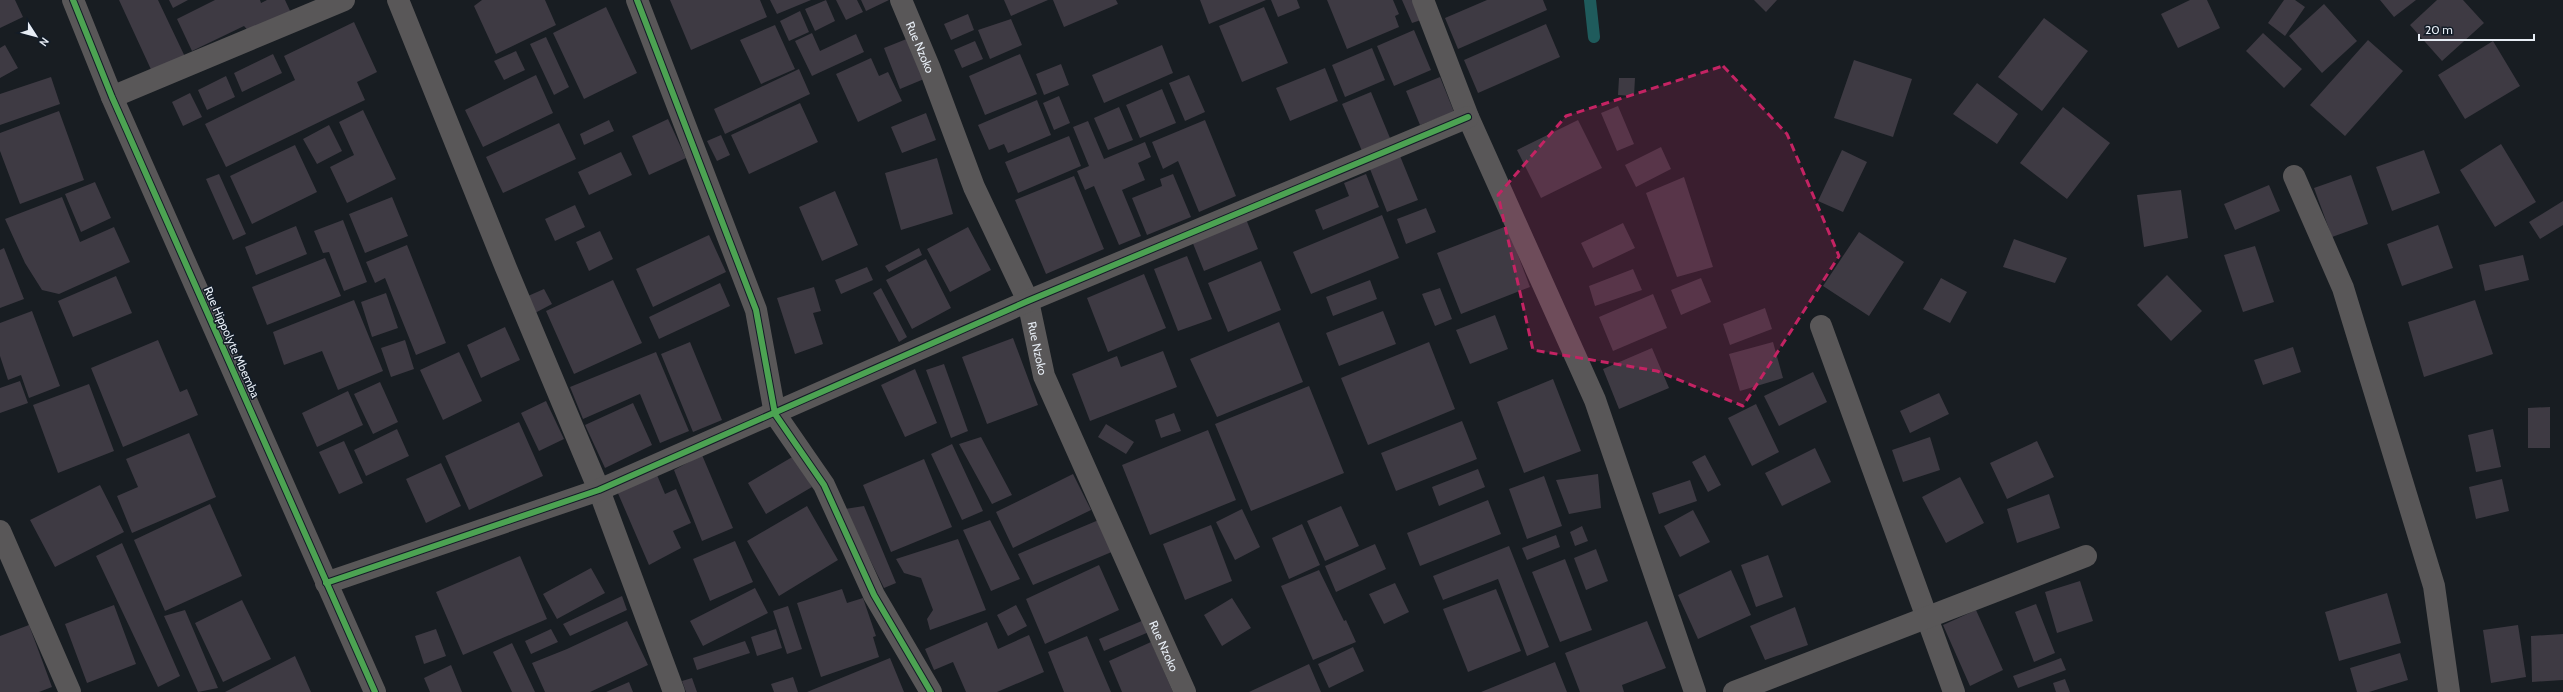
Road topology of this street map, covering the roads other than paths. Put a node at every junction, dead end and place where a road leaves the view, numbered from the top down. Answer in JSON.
{"nodes":[{"id":1,"x":72,"y":0,"type":"edge"},
{"id":2,"x":344,"y":0,"type":"edge"},
{"id":3,"x":398,"y":0,"type":"edge"},
{"id":4,"x":637,"y":0,"type":"edge"},
{"id":5,"x":901,"y":0,"type":"edge"},
{"id":6,"x":1422,"y":0,"type":"edge"},
{"id":7,"x":112,"y":97,"type":"junction"},
{"id":8,"x":1468,"y":117,"type":"junction"},
{"id":9,"x":2294,"y":176,"type":"dead end"},
{"id":10,"x":1028,"y":301,"type":"junction"},
{"id":11,"x":1821,"y":326,"type":"dead end"},
{"id":12,"x":775,"y":414,"type":"junction"},
{"id":13,"x":599,"y":490,"type":"junction"},
{"id":14,"x":0,"y":531,"type":"edge"},
{"id":15,"x":2086,"y":556,"type":"dead end"},
{"id":16,"x":326,"y":583,"type":"junction"},
{"id":17,"x":1926,"y":617,"type":"junction"},
{"id":18,"x":70,"y":692,"type":"edge"},
{"id":19,"x":375,"y":692,"type":"edge"},
{"id":20,"x":674,"y":692,"type":"edge"},
{"id":21,"x":931,"y":692,"type":"edge"},
{"id":22,"x":1185,"y":692,"type":"edge"},
{"id":23,"x":1695,"y":692,"type":"edge"},
{"id":24,"x":1734,"y":692,"type":"edge"},
{"id":25,"x":1954,"y":692,"type":"edge"},
{"id":26,"x":2449,"y":692,"type":"edge"}],
"edges":[{"from":1,"to":7,"type":"street","name":"Rue Hippolyte Mbemba"},
{"from":2,"to":7,"type":"street"},
{"from":3,"to":13,"type":"street"},
{"from":4,"to":12,"type":"street"},
{"from":5,"to":10,"type":"street","name":"Rue Nzoko"},
{"from":6,"to":8,"type":"street"},
{"from":7,"to":16,"type":"street","name":"Rue Hippolyte Mbemba"},
{"from":8,"to":10,"type":"street"},
{"from":8,"to":23,"type":"street"},
{"from":9,"to":26,"type":"street"},
{"from":10,"to":12,"type":"street"},
{"from":10,"to":22,"type":"street","name":"Rue Nzoko"},
{"from":11,"to":17,"type":"street"},
{"from":12,"to":13,"type":"street"},
{"from":12,"to":21,"type":"street"},
{"from":13,"to":16,"type":"street"},
{"from":13,"to":20,"type":"street"},
{"from":14,"to":18,"type":"street"},
{"from":15,"to":17,"type":"street"},
{"from":16,"to":19,"type":"street","name":"Rue Hippolyte Mbemba"},
{"from":17,"to":24,"type":"street"},
{"from":17,"to":25,"type":"street"}]}
